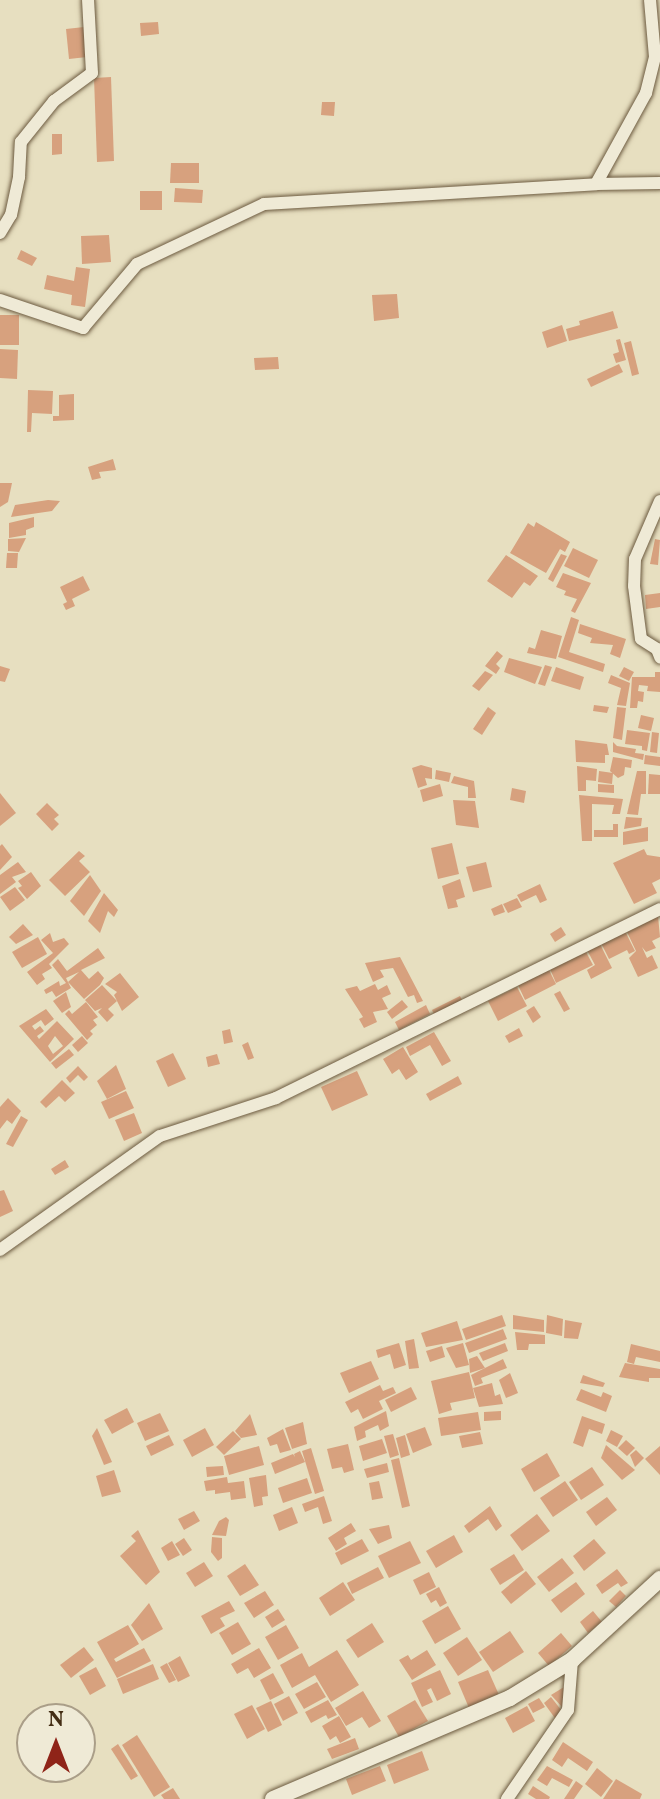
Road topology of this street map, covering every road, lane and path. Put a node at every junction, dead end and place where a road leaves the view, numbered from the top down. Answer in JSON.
{"nodes":[{"id":1,"x":88,"y":0,"type":"edge"},
{"id":2,"x":650,"y":0,"type":"edge"},
{"id":3,"x":660,"y":183,"type":"edge"},
{"id":4,"x":596,"y":184,"type":"junction"},
{"id":5,"x":0,"y":233,"type":"edge"},
{"id":6,"x":0,"y":300,"type":"edge"},
{"id":7,"x":660,"y":501,"type":"edge"},
{"id":8,"x":660,"y":657,"type":"edge"},
{"id":9,"x":660,"y":909,"type":"edge"},
{"id":10,"x":0,"y":1250,"type":"edge"},
{"id":11,"x":660,"y":1579,"type":"edge"},
{"id":12,"x":572,"y":1660,"type":"junction"},
{"id":13,"x":273,"y":1799,"type":"edge"},
{"id":14,"x":507,"y":1799,"type":"edge"}],
"edges":[{"from":1,"to":5,"type":"street"},
{"from":2,"to":4,"type":"street"},
{"from":3,"to":4,"type":"street"},
{"from":4,"to":6,"type":"street"},
{"from":7,"to":8,"type":"street"},
{"from":9,"to":10,"type":"street"},
{"from":11,"to":12,"type":"street"},
{"from":12,"to":13,"type":"street"},
{"from":12,"to":14,"type":"street"}]}
